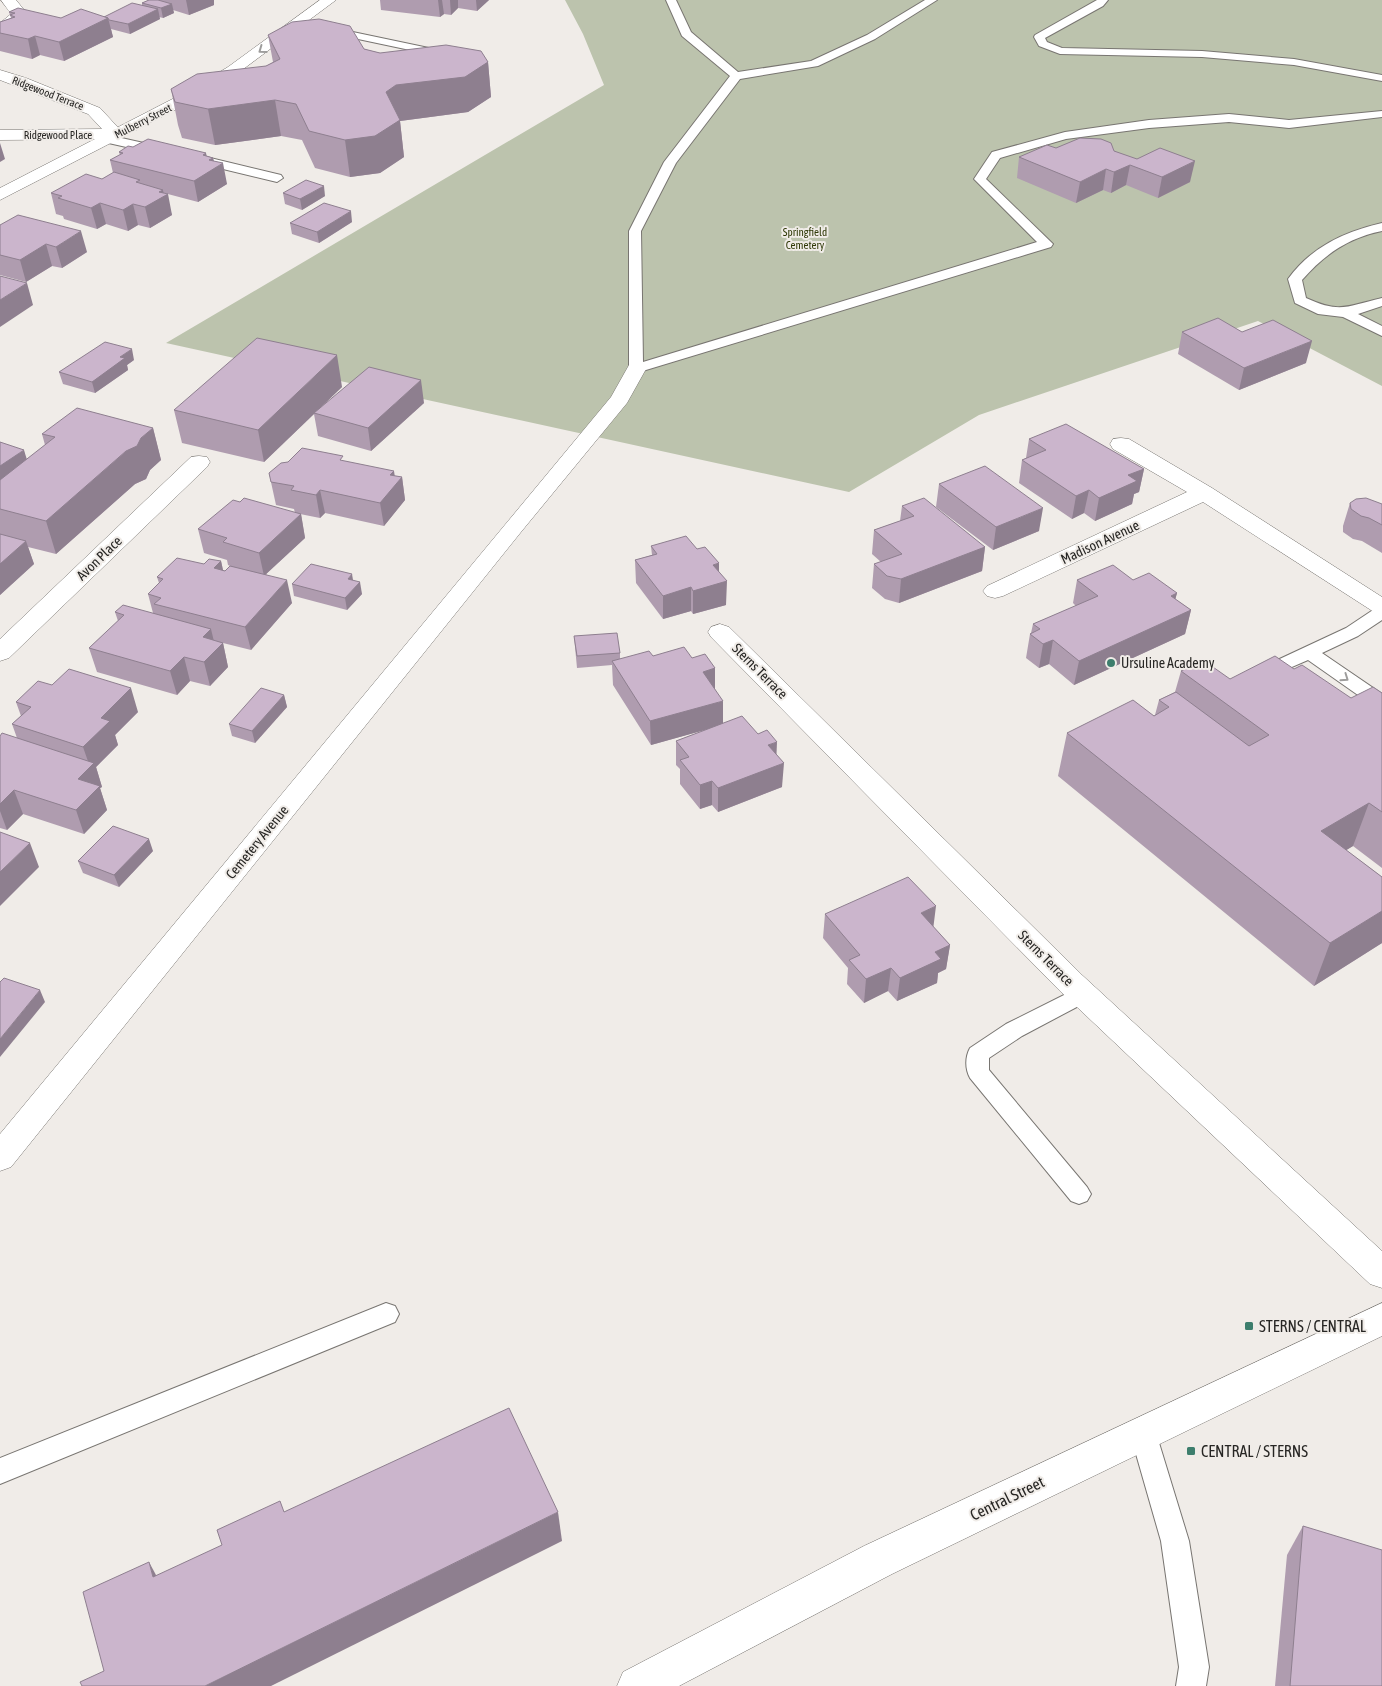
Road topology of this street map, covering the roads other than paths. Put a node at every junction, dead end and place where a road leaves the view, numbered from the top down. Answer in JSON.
{"nodes":[{"id":1,"x":8,"y":0,"type":"edge"},
{"id":2,"x":329,"y":0,"type":"edge"},
{"id":3,"x":671,"y":0,"type":"edge"},
{"id":4,"x":932,"y":0,"type":"edge"},
{"id":5,"x":1102,"y":0,"type":"edge"},
{"id":6,"x":298,"y":23,"type":"junction"},
{"id":7,"x":0,"y":30,"type":"edge"},
{"id":8,"x":458,"y":57,"type":"edge"},
{"id":9,"x":0,"y":75,"type":"edge"},
{"id":10,"x":736,"y":76,"type":"junction"},
{"id":11,"x":1382,"y":78,"type":"edge"},
{"id":12,"x":1382,"y":114,"type":"edge"},
{"id":13,"x":0,"y":136,"type":"edge"},
{"id":14,"x":112,"y":136,"type":"junction"},
{"id":15,"x":277,"y":178,"type":"dead end"},
{"id":16,"x":0,"y":195,"type":"edge"},
{"id":17,"x":1382,"y":227,"type":"edge"},
{"id":18,"x":1382,"y":302,"type":"edge"},
{"id":19,"x":1346,"y":313,"type":"junction"},
{"id":20,"x":1382,"y":332,"type":"edge"},
{"id":21,"x":636,"y":369,"type":"junction"},
{"id":22,"x":1122,"y":444,"type":"dead end"},
{"id":23,"x":199,"y":462,"type":"dead end"},
{"id":24,"x":1204,"y":493,"type":"junction"},
{"id":25,"x":995,"y":591,"type":"dead end"},
{"id":26,"x":1382,"y":607,"type":"edge"},
{"id":27,"x":1382,"y":612,"type":"edge"},
{"id":28,"x":720,"y":632,"type":"dead end"},
{"id":29,"x":1309,"y":652,"type":"junction"},
{"id":30,"x":0,"y":654,"type":"edge"},
{"id":31,"x":1246,"y":682,"type":"edge"},
{"id":32,"x":1382,"y":704,"type":"edge"},
{"id":33,"x":1082,"y":994,"type":"junction"},
{"id":34,"x":0,"y":1156,"type":"edge"},
{"id":35,"x":1079,"y":1194,"type":"dead end"},
{"id":36,"x":1382,"y":1273,"type":"edge"},
{"id":37,"x":386,"y":1314,"type":"dead end"},
{"id":38,"x":1382,"y":1319,"type":"edge"},
{"id":39,"x":1143,"y":1433,"type":"junction"},
{"id":40,"x":0,"y":1471,"type":"edge"},
{"id":41,"x":637,"y":1686,"type":"edge"},
{"id":42,"x":1191,"y":1686,"type":"edge"}],
"edges":[{"from":1,"to":7,"type":"street"},
{"from":2,"to":6,"type":"street","name":"Mulberry Street"},
{"from":3,"to":10,"type":"lane"},
{"from":4,"to":10,"type":"lane"},
{"from":5,"to":11,"type":"lane"},
{"from":6,"to":8,"type":"lane"},
{"from":6,"to":14,"type":"street","name":"Mulberry Street","one_way":true},
{"from":9,"to":14,"type":"street","name":"Ridgewood Terrace"},
{"from":10,"to":21,"type":"lane"},
{"from":12,"to":21,"type":"lane"},
{"from":13,"to":14,"type":"street","name":"Ridgewood Place"},
{"from":14,"to":15,"type":"lane"},
{"from":14,"to":16,"type":"street","name":"Mulberry Street"},
{"from":17,"to":19,"type":"lane"},
{"from":18,"to":19,"type":"lane"},
{"from":19,"to":20,"type":"lane"},
{"from":21,"to":34,"type":"street","name":"Cemetery Avenue"},
{"from":22,"to":24,"type":"street"},
{"from":23,"to":30,"type":"street","name":"Avon Place"},
{"from":24,"to":25,"type":"street","name":"Madison Avenue"},
{"from":24,"to":26,"type":"street"},
{"from":27,"to":29,"type":"lane"},
{"from":28,"to":33,"type":"street","name":"Sterns Terrace"},
{"from":29,"to":31,"type":"lane"},
{"from":29,"to":32,"type":"lane","one_way":true},
{"from":33,"to":35,"type":"lane"},
{"from":33,"to":36,"type":"street","name":"Sterns Terrace"},
{"from":37,"to":40,"type":"lane"},
{"from":38,"to":39,"type":"street","name":"Central Street"},
{"from":39,"to":41,"type":"street","name":"Central Street"},
{"from":39,"to":42,"type":"lane"}]}
